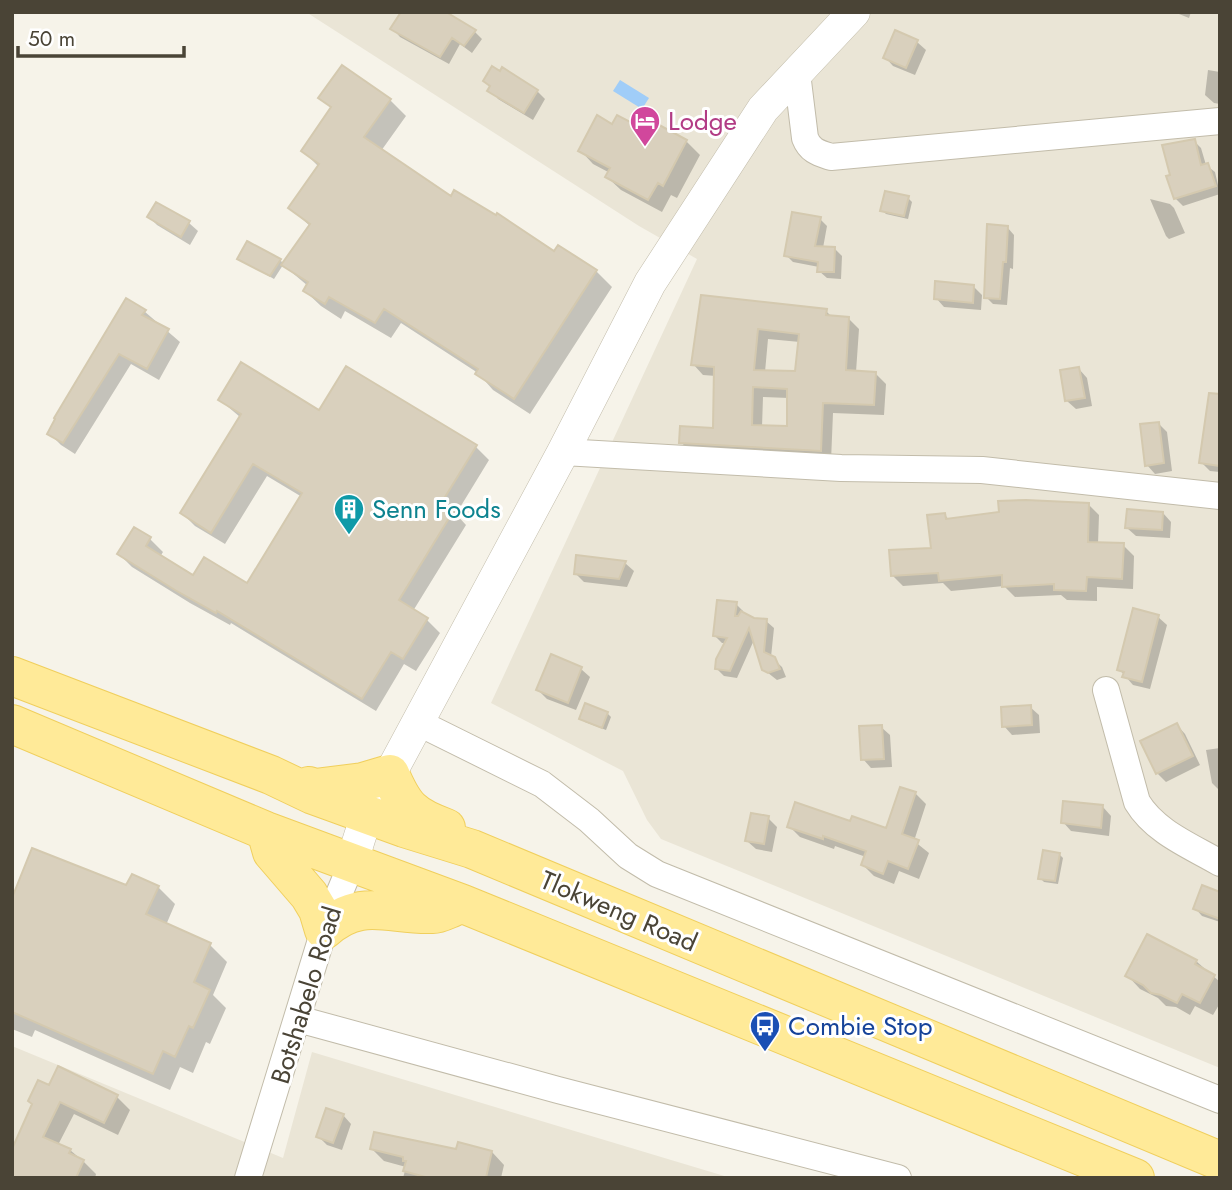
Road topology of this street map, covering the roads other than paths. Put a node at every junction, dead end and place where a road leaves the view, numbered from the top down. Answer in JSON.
{"nodes":[{"id":1,"x":854,"y":12,"type":"edge"},
{"id":2,"x":797,"y":73,"type":"junction"},
{"id":3,"x":1220,"y":121,"type":"edge"},
{"id":4,"x":563,"y":452,"type":"junction"},
{"id":5,"x":1220,"y":496,"type":"edge"},
{"id":6,"x":12,"y":676,"type":"edge"},
{"id":7,"x":1106,"y":690,"type":"dead end"},
{"id":8,"x":417,"y":722,"type":"junction"},
{"id":9,"x":12,"y":724,"type":"edge"},
{"id":10,"x":390,"y":774,"type":"junction"},
{"id":11,"x":271,"y":775,"type":"junction"},
{"id":12,"x":366,"y":813,"type":"junction"},
{"id":13,"x":267,"y":831,"type":"junction"},
{"id":14,"x":472,"y":849,"type":"junction"},
{"id":15,"x":352,"y":863,"type":"junction"},
{"id":16,"x":1220,"y":863,"type":"edge"},
{"id":17,"x":463,"y":904,"type":"junction"},
{"id":18,"x":324,"y":930,"type":"junction"},
{"id":19,"x":298,"y":1019,"type":"junction"},
{"id":20,"x":1220,"y":1100,"type":"edge"},
{"id":21,"x":1220,"y":1161,"type":"edge"},
{"id":22,"x":868,"y":1174,"type":"edge"},
{"id":23,"x":248,"y":1178,"type":"edge"},
{"id":24,"x":898,"y":1178,"type":"edge"},
{"id":25,"x":1135,"y":1178,"type":"edge"}],
"edges":[{"from":1,"to":2,"type":"street","name":"Botshabelo Road"},
{"from":2,"to":3,"type":"street"},
{"from":2,"to":4,"type":"street","name":"Botshabelo Road"},
{"from":4,"to":5,"type":"street"},
{"from":4,"to":8,"type":"street","name":"Botshabelo Road"},
{"from":6,"to":11,"type":"main road","name":"Tlokweng Road"},
{"from":7,"to":16,"type":"street"},
{"from":8,"to":10,"type":"street","name":"Botshabelo Road"},
{"from":8,"to":20,"type":"street"},
{"from":9,"to":13,"type":"main road","name":"Tlokweng Road"},
{"from":10,"to":11,"type":"main road"},
{"from":10,"to":12,"type":"street","name":"Botshabelo Road"},
{"from":10,"to":14,"type":"main road"},
{"from":11,"to":12,"type":"main road","name":"Tlokweng Road"},
{"from":12,"to":14,"type":"main road","name":"Tlokweng Road"},
{"from":12,"to":15,"type":"street","name":"Botshabelo Road"},
{"from":13,"to":15,"type":"main road","name":"Tlokweng Road"},
{"from":13,"to":18,"type":"main road"},
{"from":14,"to":21,"type":"main road","name":"Tlokweng Road"},
{"from":15,"to":17,"type":"main road","name":"Tlokweng Road"},
{"from":15,"to":18,"type":"street","name":"Botshabelo Road"},
{"from":17,"to":18,"type":"main road"},
{"from":17,"to":25,"type":"main road","name":"Tlokweng Road"},
{"from":18,"to":19,"type":"street","name":"Botshabelo Road"},
{"from":19,"to":22,"type":"street"},
{"from":19,"to":23,"type":"street","name":"Botshabelo Road"},
{"from":22,"to":24,"type":"street"}]}
